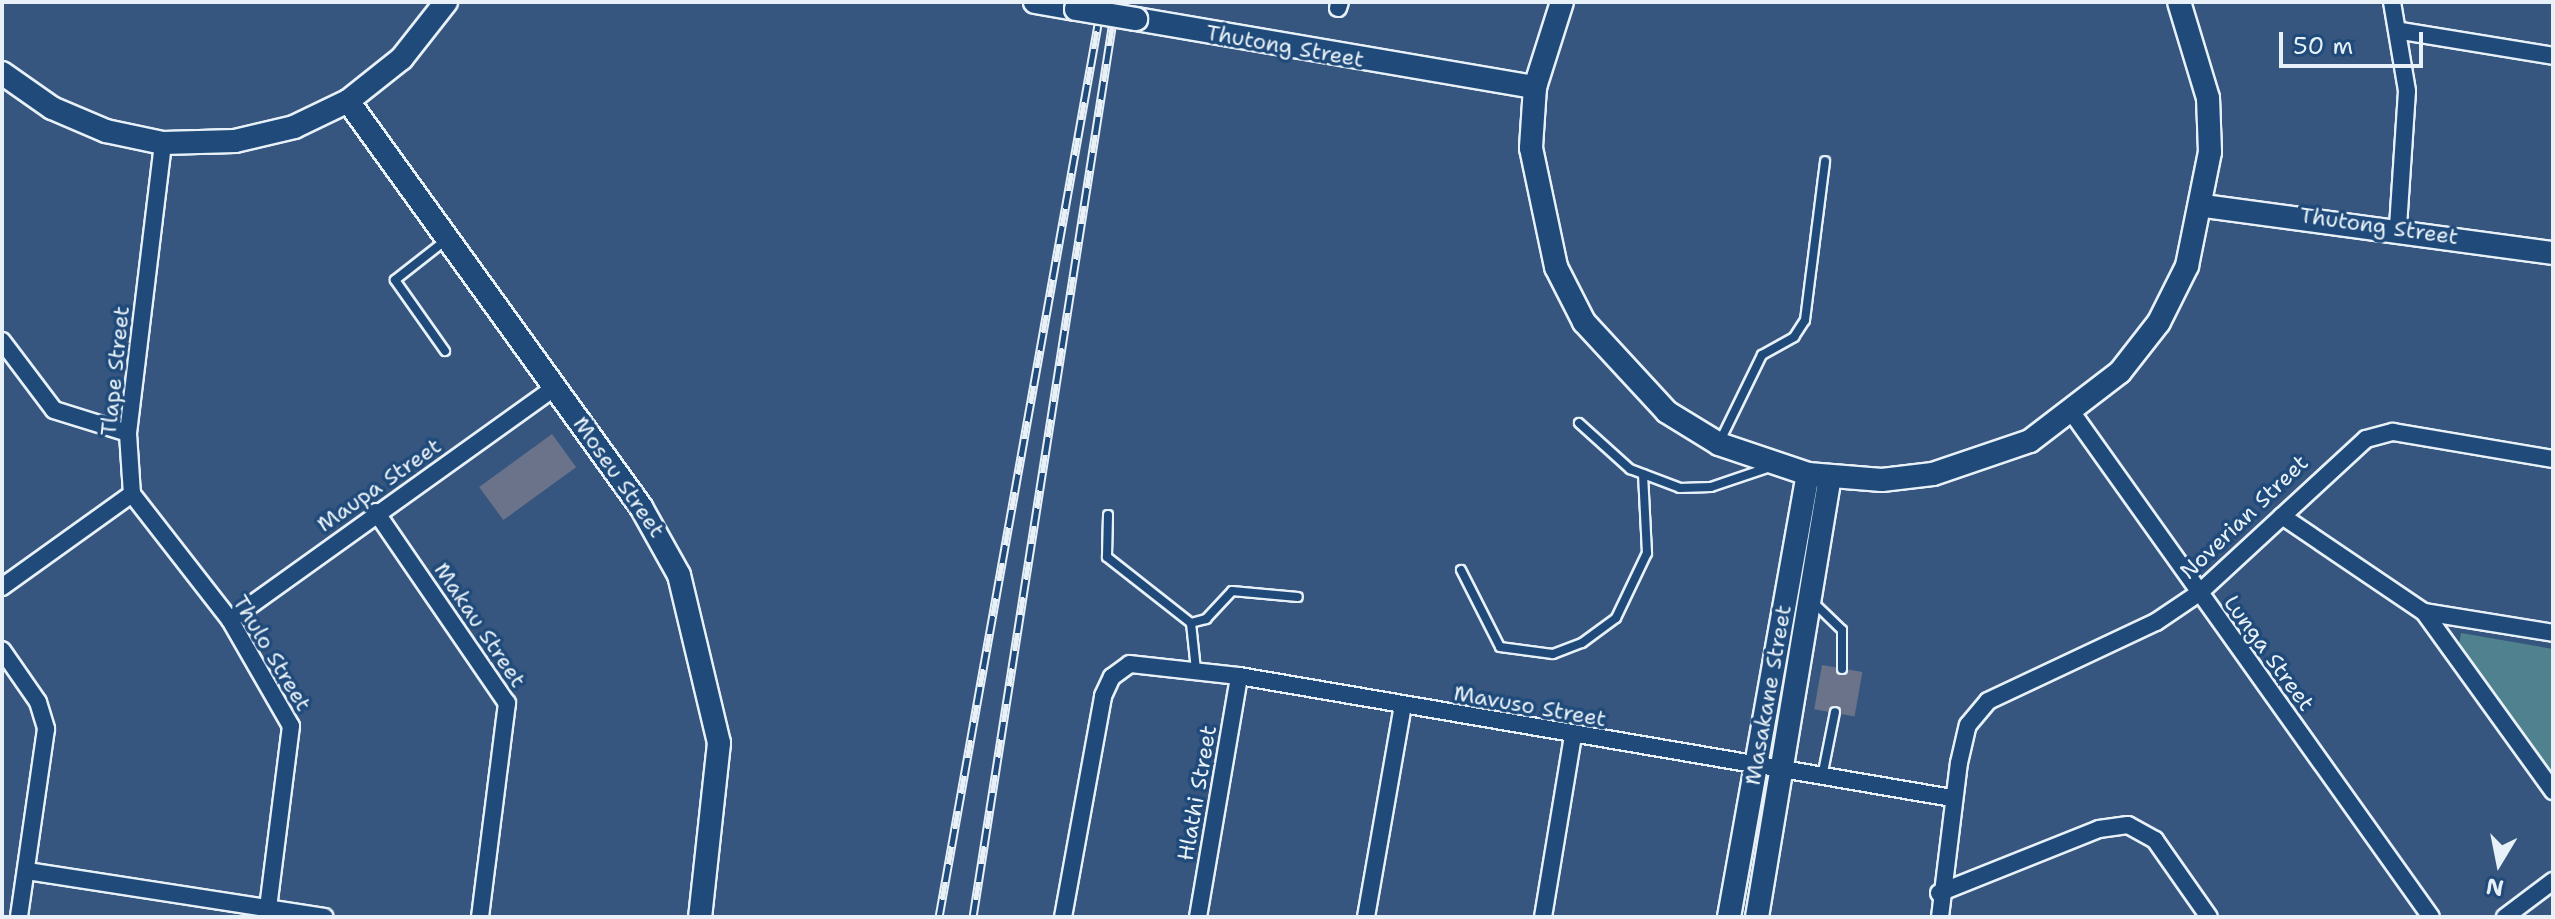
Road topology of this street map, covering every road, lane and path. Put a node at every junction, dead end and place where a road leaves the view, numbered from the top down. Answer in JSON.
{"nodes":[{"id":1,"x":446,"y":2,"type":"edge"},
{"id":2,"x":1035,"y":2,"type":"edge"},
{"id":3,"x":1562,"y":2,"type":"edge"},
{"id":4,"x":2179,"y":2,"type":"edge"},
{"id":5,"x":2392,"y":2,"type":"edge"},
{"id":6,"x":2401,"y":31,"type":"junction"},
{"id":7,"x":2553,"y":56,"type":"edge"},
{"id":8,"x":2,"y":73,"type":"edge"},
{"id":9,"x":1535,"y":87,"type":"junction"},
{"id":10,"x":348,"y":101,"type":"junction"},
{"id":11,"x":163,"y":143,"type":"junction"},
{"id":12,"x":1825,"y":161,"type":"dead end"},
{"id":13,"x":2205,"y":206,"type":"junction"},
{"id":14,"x":2398,"y":227,"type":"junction"},
{"id":15,"x":450,"y":238,"type":"junction"},
{"id":16,"x":2553,"y":253,"type":"edge"},
{"id":17,"x":2,"y":341,"type":"edge"},
{"id":18,"x":445,"y":351,"type":"dead end"},
{"id":19,"x":556,"y":387,"type":"junction"},
{"id":20,"x":2073,"y":414,"type":"junction"},
{"id":21,"x":1579,"y":423,"type":"dead end"},
{"id":22,"x":128,"y":433,"type":"junction"},
{"id":23,"x":1719,"y":444,"type":"junction"},
{"id":24,"x":2553,"y":459,"type":"edge"},
{"id":25,"x":1775,"y":466,"type":"junction"},
{"id":26,"x":1643,"y":474,"type":"junction"},
{"id":27,"x":1808,"y":474,"type":"junction"},
{"id":28,"x":1830,"y":477,"type":"junction"},
{"id":29,"x":132,"y":494,"type":"junction"},
{"id":30,"x":376,"y":512,"type":"junction"},
{"id":31,"x":1108,"y":515,"type":"dead end"},
{"id":32,"x":2282,"y":516,"type":"junction"},
{"id":33,"x":1461,"y":570,"type":"dead end"},
{"id":34,"x":2,"y":587,"type":"edge"},
{"id":35,"x":2199,"y":593,"type":"junction"},
{"id":36,"x":1298,"y":597,"type":"dead end"},
{"id":37,"x":1810,"y":600,"type":"junction"},
{"id":38,"x":2424,"y":612,"type":"junction"},
{"id":39,"x":230,"y":620,"type":"junction"},
{"id":40,"x":1191,"y":623,"type":"junction"},
{"id":41,"x":2553,"y":633,"type":"edge"},
{"id":42,"x":2,"y":650,"type":"edge"},
{"id":43,"x":1842,"y":669,"type":"dead end"},
{"id":44,"x":1196,"y":670,"type":"junction"},
{"id":45,"x":1239,"y":676,"type":"junction"},
{"id":46,"x":1403,"y":706,"type":"junction"},
{"id":47,"x":1835,"y":712,"type":"dead end"},
{"id":48,"x":1573,"y":735,"type":"junction"},
{"id":49,"x":1755,"y":766,"type":"junction"},
{"id":50,"x":1781,"y":771,"type":"junction"},
{"id":51,"x":1822,"y":777,"type":"junction"},
{"id":52,"x":2553,"y":791,"type":"edge"},
{"id":53,"x":1952,"y":798,"type":"junction"},
{"id":54,"x":27,"y":871,"type":"junction"},
{"id":55,"x":2553,"y":881,"type":"edge"},
{"id":56,"x":268,"y":908,"type":"junction"},
{"id":57,"x":1938,"y":908,"type":"edge"},
{"id":58,"x":221,"y":910,"type":"edge"},
{"id":59,"x":19,"y":917,"type":"edge"},
{"id":60,"x":324,"y":917,"type":"edge"},
{"id":61,"x":480,"y":917,"type":"edge"},
{"id":62,"x":700,"y":917,"type":"edge"},
{"id":63,"x":1063,"y":917,"type":"edge"},
{"id":64,"x":1198,"y":917,"type":"edge"},
{"id":65,"x":1366,"y":917,"type":"edge"},
{"id":66,"x":1543,"y":917,"type":"edge"},
{"id":67,"x":1729,"y":917,"type":"edge"},
{"id":68,"x":1757,"y":917,"type":"edge"},
{"id":69,"x":2209,"y":917,"type":"edge"},
{"id":70,"x":2431,"y":917,"type":"edge"},
{"id":71,"x":2505,"y":917,"type":"edge"}],
"edges":[{"from":1,"to":10,"type":"street"},
{"from":2,"to":9,"type":"street","name":"Thutong Street","bridge":true},
{"from":3,"to":9,"type":"street"},
{"from":4,"to":13,"type":"street"},
{"from":5,"to":6,"type":"street"},
{"from":6,"to":7,"type":"street"},
{"from":6,"to":14,"type":"street"},
{"from":8,"to":11,"type":"street"},
{"from":9,"to":23,"type":"street"},
{"from":10,"to":11,"type":"street"},
{"from":10,"to":15,"type":"street","name":"Moseu Street"},
{"from":11,"to":22,"type":"street","name":"Tlape Street"},
{"from":12,"to":23,"type":"lane"},
{"from":13,"to":14,"type":"street","name":"Thutong Street"},
{"from":13,"to":20,"type":"street"},
{"from":14,"to":16,"type":"street","name":"Thutong Street"},
{"from":15,"to":18,"type":"lane"},
{"from":15,"to":19,"type":"street","name":"Moseu Street"},
{"from":17,"to":22,"type":"street"},
{"from":19,"to":30,"type":"street","name":"Maupa Street"},
{"from":19,"to":62,"type":"street","name":"Moseu Street"},
{"from":20,"to":28,"type":"street"},
{"from":20,"to":35,"type":"street","name":"Lunga Street"},
{"from":21,"to":26,"type":"lane"},
{"from":22,"to":29,"type":"street","name":"Tlape Street"},
{"from":23,"to":25,"type":"street"},
{"from":24,"to":32,"type":"street","name":"Noverian Street"},
{"from":25,"to":26,"type":"lane"},
{"from":25,"to":27,"type":"street"},
{"from":26,"to":33,"type":"lane"},
{"from":27,"to":28,"type":"street"},
{"from":27,"to":49,"type":"street","name":"Masakane Street"},
{"from":28,"to":37,"type":"street","name":"Masakane Street"},
{"from":29,"to":34,"type":"street"},
{"from":29,"to":39,"type":"street","name":"Thulo Street"},
{"from":30,"to":39,"type":"street","name":"Maupa Street"},
{"from":30,"to":61,"type":"street","name":"Makau Street"},
{"from":31,"to":40,"type":"lane"},
{"from":32,"to":35,"type":"street","name":"Noverian Street"},
{"from":32,"to":38,"type":"street"},
{"from":35,"to":53,"type":"street","name":"Noverian Street"},
{"from":35,"to":70,"type":"street","name":"Lunga Street"},
{"from":36,"to":40,"type":"lane"},
{"from":37,"to":43,"type":"lane"},
{"from":37,"to":50,"type":"street","name":"Masakane Street"},
{"from":38,"to":41,"type":"street"},
{"from":38,"to":52,"type":"street"},
{"from":39,"to":56,"type":"street","name":"Thulo Street"},
{"from":40,"to":44,"type":"lane"},
{"from":42,"to":54,"type":"street"},
{"from":44,"to":45,"type":"street","name":"Mavuso Street"},
{"from":44,"to":63,"type":"street","name":"Mavuso Street"},
{"from":45,"to":46,"type":"street","name":"Mavuso Street"},
{"from":45,"to":64,"type":"street","name":"Hlathi Street"},
{"from":46,"to":48,"type":"street","name":"Mavuso Street"},
{"from":46,"to":65,"type":"street"},
{"from":47,"to":51,"type":"lane"},
{"from":48,"to":49,"type":"street","name":"Mavuso Street"},
{"from":48,"to":66,"type":"street"},
{"from":49,"to":50,"type":"street","name":"Mavuso Street"},
{"from":49,"to":67,"type":"street","name":"Masakane Street"},
{"from":50,"to":51,"type":"street","name":"Mavuso Street"},
{"from":50,"to":68,"type":"street","name":"Masakane Street"},
{"from":51,"to":53,"type":"street","name":"Mavuso Street"},
{"from":53,"to":57,"type":"street","name":"Noverian Street"},
{"from":54,"to":58,"type":"street"},
{"from":54,"to":59,"type":"street"},
{"from":55,"to":71,"type":"street"},
{"from":56,"to":58,"type":"street"},
{"from":56,"to":60,"type":"street"},
{"from":57,"to":69,"type":"street"}]}
